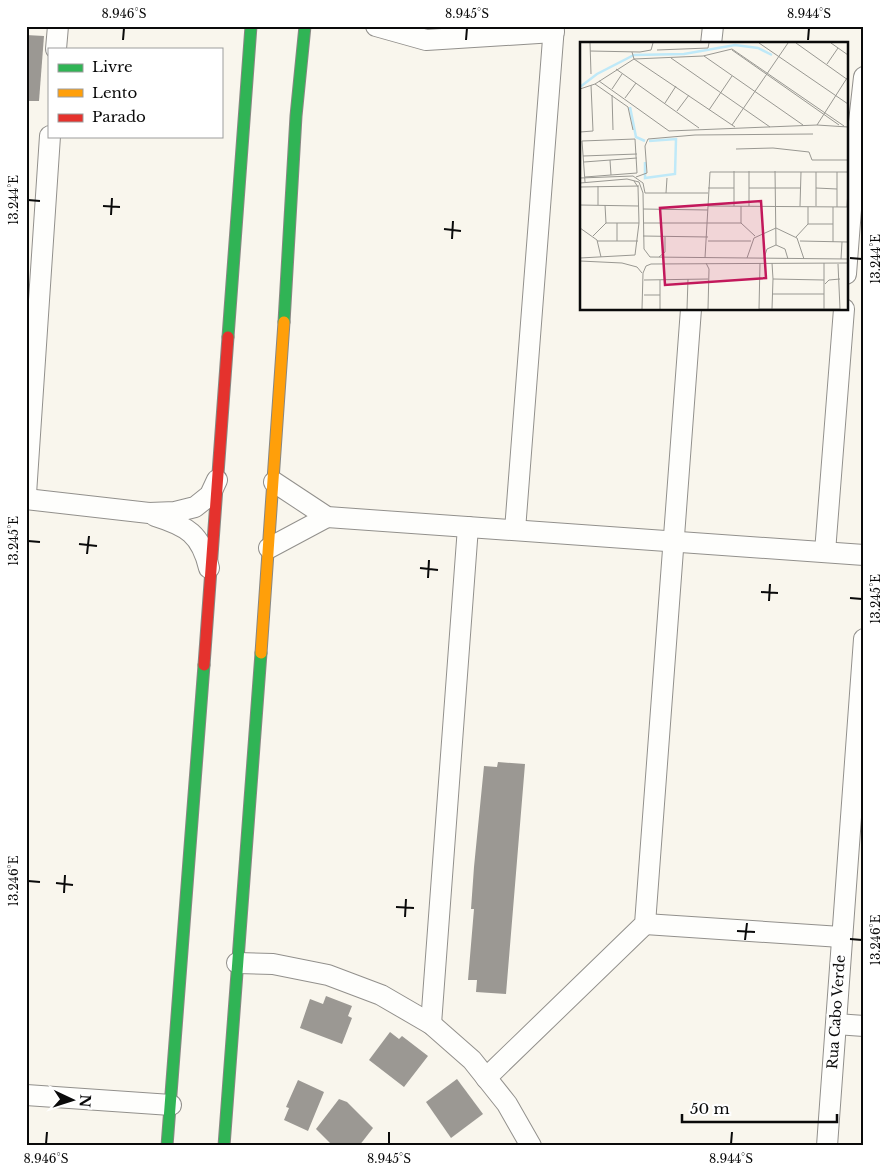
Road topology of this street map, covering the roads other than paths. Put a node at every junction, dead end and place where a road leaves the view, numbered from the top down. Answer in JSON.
{"nodes":[{"id":1,"x":58,"y":26,"type":"edge"},
{"id":2,"x":250,"y":26,"type":"edge"},
{"id":3,"x":305,"y":26,"type":"edge"},
{"id":4,"x":376,"y":26,"type":"edge"},
{"id":5,"x":712,"y":26,"type":"edge"},
{"id":6,"x":554,"y":29,"type":"edge"},
{"id":7,"x":711,"y":42,"type":"edge"},
{"id":8,"x":56,"y":48,"type":"edge"},
{"id":9,"x":864,"y":77,"type":"edge"},
{"id":10,"x":50,"y":138,"type":"edge"},
{"id":11,"x":848,"y":248,"type":"edge"},
{"id":12,"x":34,"y":263,"type":"edge"},
{"id":13,"x":691,"y":310,"type":"edge"},
{"id":14,"x":844,"y":310,"type":"edge"},
{"id":15,"x":218,"y":478,"type":"junction"},
{"id":16,"x":274,"y":482,"type":"junction"},
{"id":17,"x":26,"y":494,"type":"edge"},
{"id":18,"x":26,"y":499,"type":"edge"},
{"id":19,"x":149,"y":513,"type":"junction"},
{"id":20,"x":327,"y":516,"type":"junction"},
{"id":21,"x":468,"y":527,"type":"junction"},
{"id":22,"x":515,"y":530,"type":"junction"},
{"id":23,"x":674,"y":542,"type":"junction"},
{"id":24,"x":269,"y":548,"type":"junction"},
{"id":25,"x":825,"y":552,"type":"junction"},
{"id":26,"x":864,"y":555,"type":"edge"},
{"id":27,"x":211,"y":576,"type":"junction"},
{"id":28,"x":864,"y":639,"type":"edge"},
{"id":29,"x":856,"y":850,"type":"edge"},
{"id":30,"x":645,"y":924,"type":"junction"},
{"id":31,"x":842,"y":937,"type":"junction"},
{"id":32,"x":237,"y":963,"type":"junction"},
{"id":33,"x":431,"y":1024,"type":"junction"},
{"id":34,"x":836,"y":1024,"type":"junction"},
{"id":35,"x":864,"y":1026,"type":"edge"},
{"id":36,"x":486,"y":1078,"type":"junction"},
{"id":37,"x":26,"y":1095,"type":"edge"},
{"id":38,"x":171,"y":1104,"type":"junction"},
{"id":39,"x":168,"y":1146,"type":"edge"},
{"id":40,"x":224,"y":1146,"type":"edge"},
{"id":41,"x":531,"y":1146,"type":"edge"},
{"id":42,"x":827,"y":1146,"type":"edge"}],
"edges":[{"from":1,"to":8,"type":"street"},
{"from":2,"to":15,"type":"street"},
{"from":3,"to":16,"type":"street"},
{"from":4,"to":6,"type":"street"},
{"from":5,"to":7,"type":"street"},
{"from":6,"to":22,"type":"street"},
{"from":9,"to":11,"type":"street"},
{"from":10,"to":12,"type":"street"},
{"from":12,"to":17,"type":"street"},
{"from":13,"to":23,"type":"street"},
{"from":14,"to":25,"type":"street"},
{"from":15,"to":19,"type":"street"},
{"from":15,"to":27,"type":"street"},
{"from":16,"to":20,"type":"street"},
{"from":16,"to":24,"type":"street"},
{"from":18,"to":19,"type":"street"},
{"from":19,"to":27,"type":"street"},
{"from":20,"to":21,"type":"street"},
{"from":20,"to":24,"type":"street"},
{"from":21,"to":22,"type":"street"},
{"from":21,"to":33,"type":"street"},
{"from":22,"to":23,"type":"street"},
{"from":23,"to":25,"type":"street"},
{"from":23,"to":30,"type":"street"},
{"from":24,"to":32,"type":"street"},
{"from":25,"to":26,"type":"street"},
{"from":27,"to":38,"type":"street"},
{"from":28,"to":29,"type":"street","name":"Rua Cabo Verde"},
{"from":29,"to":31,"type":"street","name":"Rua Cabo Verde"},
{"from":30,"to":31,"type":"street"},
{"from":30,"to":36,"type":"street"},
{"from":31,"to":34,"type":"street","name":"Rua Cabo Verde"},
{"from":32,"to":33,"type":"street"},
{"from":32,"to":40,"type":"street"},
{"from":33,"to":36,"type":"street"},
{"from":34,"to":35,"type":"street"},
{"from":34,"to":42,"type":"street","name":"Rua Cabo Verde"},
{"from":36,"to":41,"type":"street"},
{"from":37,"to":38,"type":"street"},
{"from":38,"to":39,"type":"street"}]}
